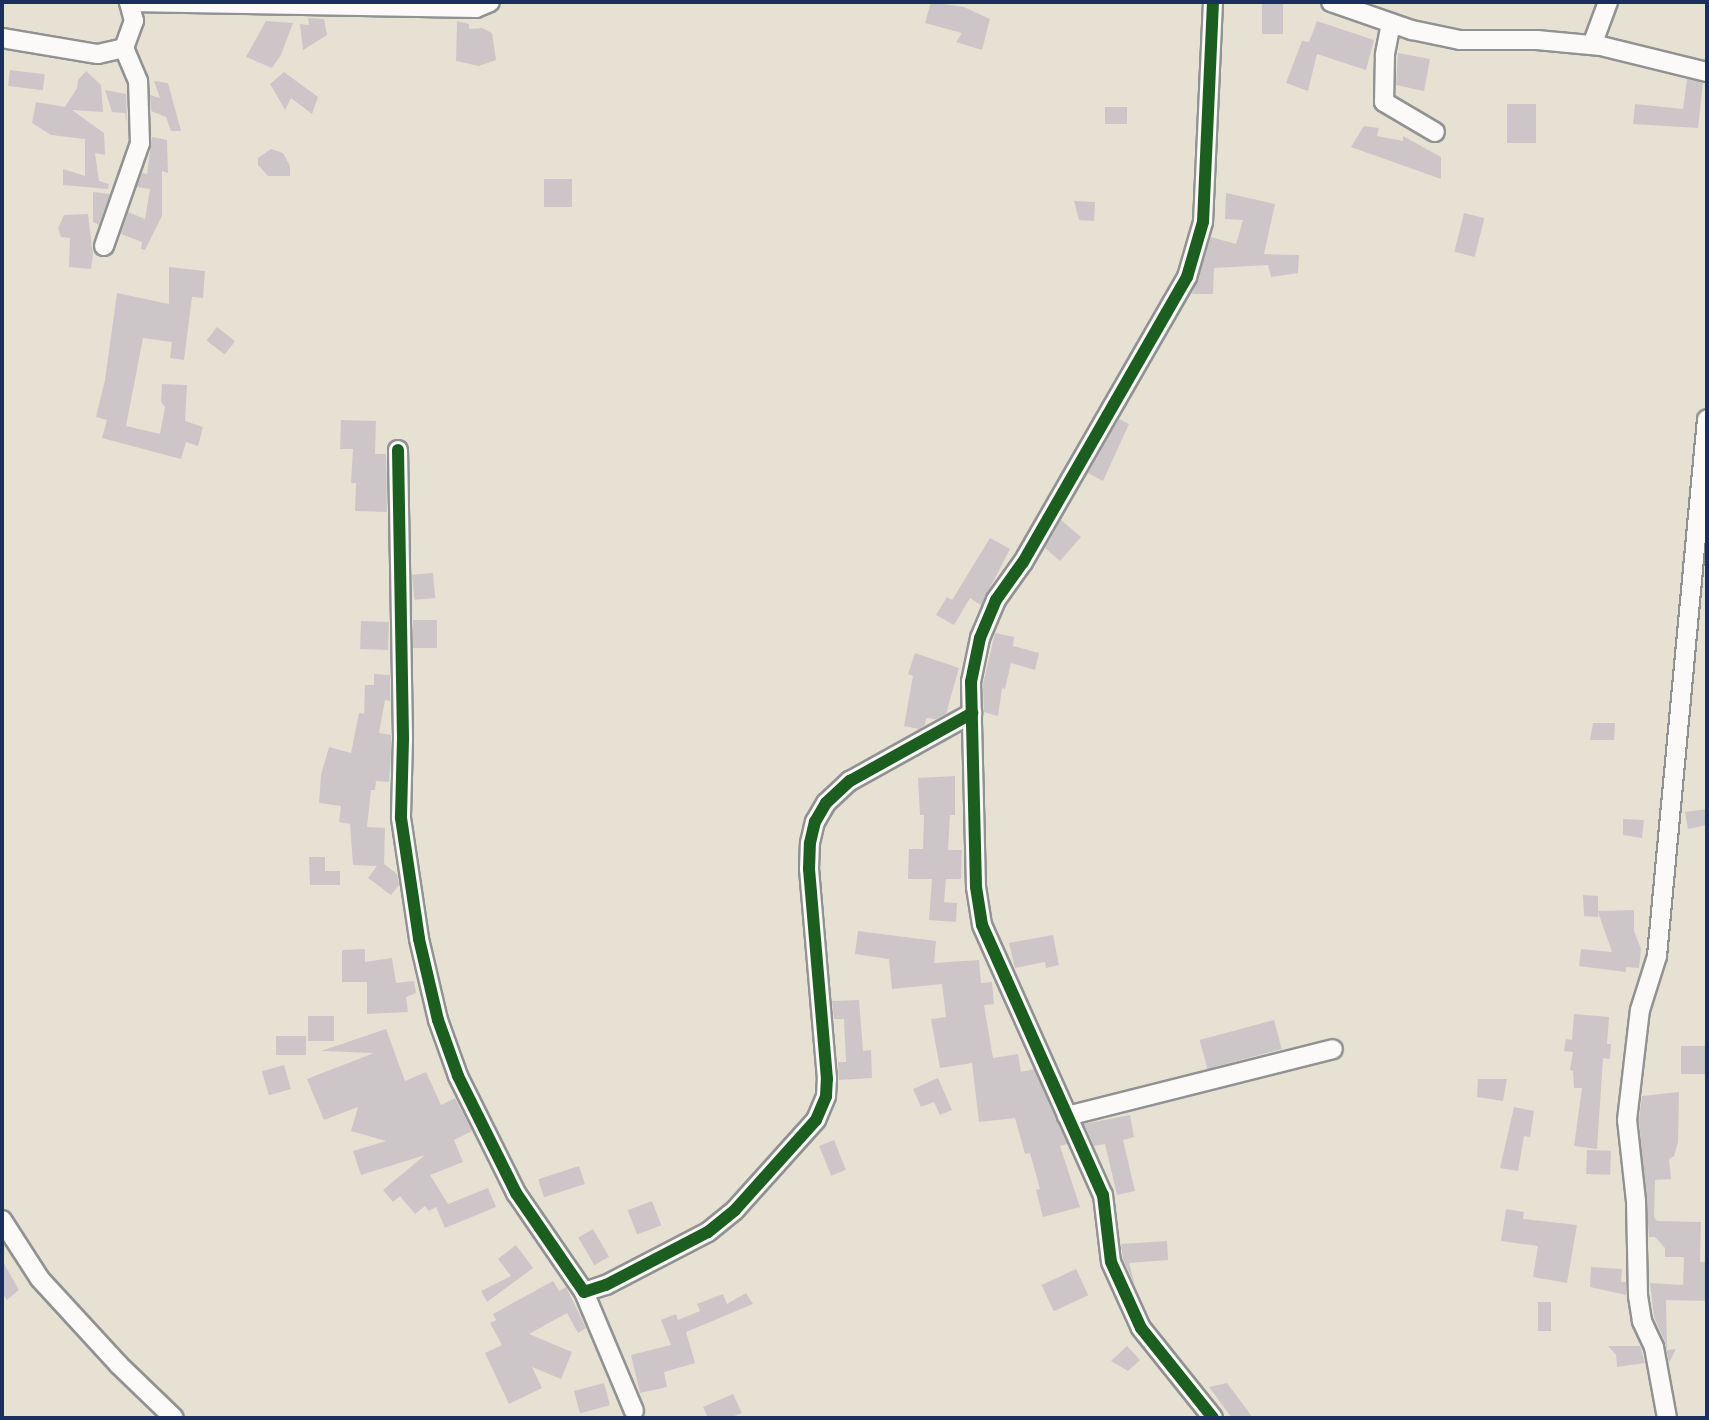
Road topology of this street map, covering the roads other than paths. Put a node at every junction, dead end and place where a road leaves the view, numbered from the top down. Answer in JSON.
{"nodes":[{"id":1,"x":129,"y":2,"type":"edge"},
{"id":2,"x":490,"y":2,"type":"edge"},
{"id":3,"x":1213,"y":2,"type":"edge"},
{"id":4,"x":1331,"y":2,"type":"edge"},
{"id":5,"x":1608,"y":2,"type":"edge"},
{"id":6,"x":1391,"y":23,"type":"junction"},
{"id":7,"x":2,"y":38,"type":"edge"},
{"id":8,"x":1592,"y":45,"type":"junction"},
{"id":9,"x":124,"y":48,"type":"junction"},
{"id":10,"x":1707,"y":72,"type":"edge"},
{"id":11,"x":1435,"y":132,"type":"dead end"},
{"id":12,"x":104,"y":246,"type":"dead end"},
{"id":13,"x":1707,"y":419,"type":"edge"},
{"id":14,"x":398,"y":450,"type":"dead end"},
{"id":15,"x":972,"y":713,"type":"junction"},
{"id":16,"x":1333,"y":1049,"type":"dead end"},
{"id":17,"x":1067,"y":1116,"type":"junction"},
{"id":18,"x":2,"y":1220,"type":"edge"},
{"id":19,"x":584,"y":1292,"type":"junction"},
{"id":20,"x":634,"y":1411,"type":"dead end"},
{"id":21,"x":174,"y":1418,"type":"edge"},
{"id":22,"x":1213,"y":1418,"type":"edge"},
{"id":23,"x":1667,"y":1418,"type":"edge"}],
"edges":[{"from":1,"to":2,"type":"street"},
{"from":1,"to":9,"type":"street"},
{"from":3,"to":15,"type":"street"},
{"from":4,"to":6,"type":"street"},
{"from":5,"to":8,"type":"street"},
{"from":6,"to":8,"type":"street"},
{"from":6,"to":11,"type":"street"},
{"from":7,"to":9,"type":"street"},
{"from":8,"to":10,"type":"street"},
{"from":9,"to":12,"type":"street"},
{"from":13,"to":23,"type":"street"},
{"from":14,"to":19,"type":"street"},
{"from":15,"to":17,"type":"street"},
{"from":15,"to":19,"type":"street"},
{"from":16,"to":17,"type":"street"},
{"from":17,"to":22,"type":"street"},
{"from":18,"to":21,"type":"street"},
{"from":19,"to":20,"type":"street"}]}
